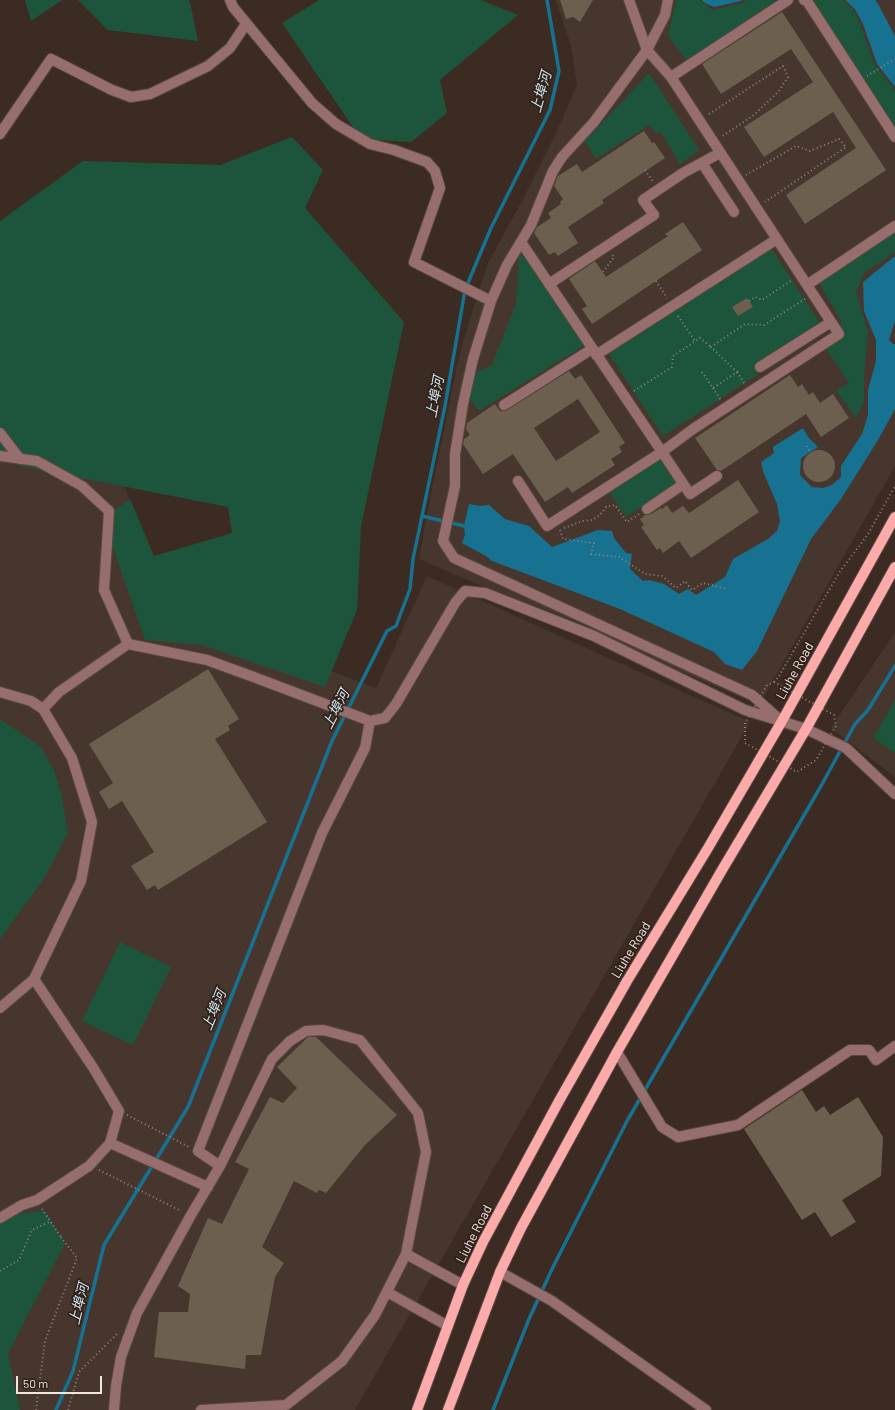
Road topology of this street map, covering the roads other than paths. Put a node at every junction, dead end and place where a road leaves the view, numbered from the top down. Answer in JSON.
{"nodes":[{"id":1,"x":230,"y":0,"type":"edge"},
{"id":2,"x":629,"y":0,"type":"edge"},
{"id":3,"x":668,"y":0,"type":"edge"},
{"id":4,"x":788,"y":0,"type":"edge"},
{"id":5,"x":804,"y":0,"type":"edge"},
{"id":6,"x":246,"y":24,"type":"junction"},
{"id":7,"x":647,"y":50,"type":"junction"},
{"id":8,"x":671,"y":77,"type":"junction"},
{"id":9,"x":0,"y":134,"type":"edge"},
{"id":10,"x":895,"y":137,"type":"edge"},
{"id":11,"x":720,"y":153,"type":"junction"},
{"id":12,"x":702,"y":163,"type":"junction"},
{"id":13,"x":734,"y":212,"type":"dead end"},
{"id":14,"x":895,"y":226,"type":"edge"},
{"id":15,"x":777,"y":239,"type":"junction"},
{"id":16,"x":521,"y":242,"type":"junction"},
{"id":17,"x":550,"y":284,"type":"junction"},
{"id":18,"x":810,"y":289,"type":"junction"},
{"id":19,"x":491,"y":301,"type":"junction"},
{"id":20,"x":831,"y":322,"type":"junction"},
{"id":21,"x":594,"y":352,"type":"junction"},
{"id":22,"x":760,"y":368,"type":"dead end"},
{"id":23,"x":504,"y":405,"type":"dead end"},
{"id":24,"x":0,"y":433,"type":"edge"},
{"id":25,"x":662,"y":452,"type":"junction"},
{"id":26,"x":0,"y":456,"type":"edge"},
{"id":27,"x":20,"y":459,"type":"junction"},
{"id":28,"x":717,"y":476,"type":"dead end"},
{"id":29,"x":518,"y":481,"type":"dead end"},
{"id":30,"x":682,"y":485,"type":"junction"},
{"id":31,"x":647,"y":509,"type":"road end"},
{"id":32,"x":895,"y":516,"type":"edge"},
{"id":33,"x":895,"y":568,"type":"edge"},
{"id":34,"x":128,"y":644,"type":"junction"},
{"id":35,"x":0,"y":692,"type":"edge"},
{"id":36,"x":44,"y":709,"type":"junction"},
{"id":37,"x":370,"y":721,"type":"junction"},
{"id":38,"x":782,"y":721,"type":"junction"},
{"id":39,"x":806,"y":729,"type":"junction"},
{"id":40,"x":895,"y":794,"type":"edge"},
{"id":41,"x":34,"y":979,"type":"junction"},
{"id":42,"x":0,"y":1008,"type":"edge"},
{"id":43,"x":895,"y":1046,"type":"edge"},
{"id":44,"x":618,"y":1052,"type":"junction"},
{"id":45,"x":110,"y":1143,"type":"junction"},
{"id":46,"x":220,"y":1166,"type":"junction"},
{"id":47,"x":208,"y":1187,"type":"junction"},
{"id":48,"x":0,"y":1218,"type":"edge"},
{"id":49,"x":406,"y":1254,"type":"junction"},
{"id":50,"x":500,"y":1272,"type":"junction"},
{"id":51,"x":463,"y":1285,"type":"junction"},
{"id":52,"x":387,"y":1292,"type":"junction"},
{"id":53,"x":448,"y":1326,"type":"junction"},
{"id":54,"x":287,"y":1408,"type":"edge"},
{"id":55,"x":114,"y":1410,"type":"edge"},
{"id":56,"x":201,"y":1410,"type":"edge"},
{"id":57,"x":418,"y":1410,"type":"edge"},
{"id":58,"x":448,"y":1410,"type":"edge"},
{"id":59,"x":706,"y":1410,"type":"edge"}],
"edges":[{"from":1,"to":6,"type":"street"},
{"from":2,"to":7,"type":"street"},
{"from":3,"to":7,"type":"street"},
{"from":4,"to":8,"type":"street"},
{"from":5,"to":10,"type":"street"},
{"from":6,"to":9,"type":"street"},
{"from":6,"to":19,"type":"street"},
{"from":7,"to":8,"type":"street"},
{"from":7,"to":16,"type":"street"},
{"from":8,"to":11,"type":"street"},
{"from":11,"to":12,"type":"street"},
{"from":11,"to":15,"type":"street"},
{"from":12,"to":13,"type":"street"},
{"from":12,"to":17,"type":"street"},
{"from":14,"to":18,"type":"street"},
{"from":15,"to":18,"type":"street"},
{"from":15,"to":21,"type":"street"},
{"from":16,"to":17,"type":"street"},
{"from":16,"to":19,"type":"street"},
{"from":17,"to":21,"type":"street"},
{"from":18,"to":20,"type":"street"},
{"from":19,"to":38,"type":"street"},
{"from":20,"to":22,"type":"street"},
{"from":20,"to":25,"type":"street"},
{"from":21,"to":23,"type":"street"},
{"from":21,"to":25,"type":"street"},
{"from":24,"to":27,"type":"street"},
{"from":25,"to":29,"type":"street"},
{"from":25,"to":30,"type":"street"},
{"from":26,"to":27,"type":"street"},
{"from":27,"to":34,"type":"street"},
{"from":28,"to":30,"type":"street"},
{"from":30,"to":31,"type":"street"},
{"from":32,"to":38,"type":"main road","name":"Liuhe Road"},
{"from":33,"to":39,"type":"main road"},
{"from":34,"to":36,"type":"street"},
{"from":34,"to":37,"type":"street"},
{"from":35,"to":36,"type":"street"},
{"from":36,"to":41,"type":"street"},
{"from":37,"to":38,"type":"street"},
{"from":37,"to":46,"type":"street"},
{"from":38,"to":39,"type":"street"},
{"from":38,"to":51,"type":"main road","name":"Liuhe Road"},
{"from":39,"to":40,"type":"street"},
{"from":39,"to":44,"type":"main road"},
{"from":41,"to":42,"type":"street"},
{"from":41,"to":45,"type":"street"},
{"from":43,"to":44,"type":"street"},
{"from":44,"to":50,"type":"main road"},
{"from":45,"to":47,"type":"street"},
{"from":45,"to":48,"type":"street"},
{"from":46,"to":47,"type":"street"},
{"from":46,"to":49,"type":"street"},
{"from":47,"to":55,"type":"street"},
{"from":49,"to":51,"type":"street"},
{"from":49,"to":52,"type":"street"},
{"from":50,"to":58,"type":"main road"},
{"from":50,"to":59,"type":"street"},
{"from":51,"to":53,"type":"main road","name":"Liuhe Road"},
{"from":52,"to":53,"type":"street"},
{"from":52,"to":54,"type":"street"},
{"from":53,"to":57,"type":"main road","name":"Liuhe Road"},
{"from":54,"to":56,"type":"street"}]}
